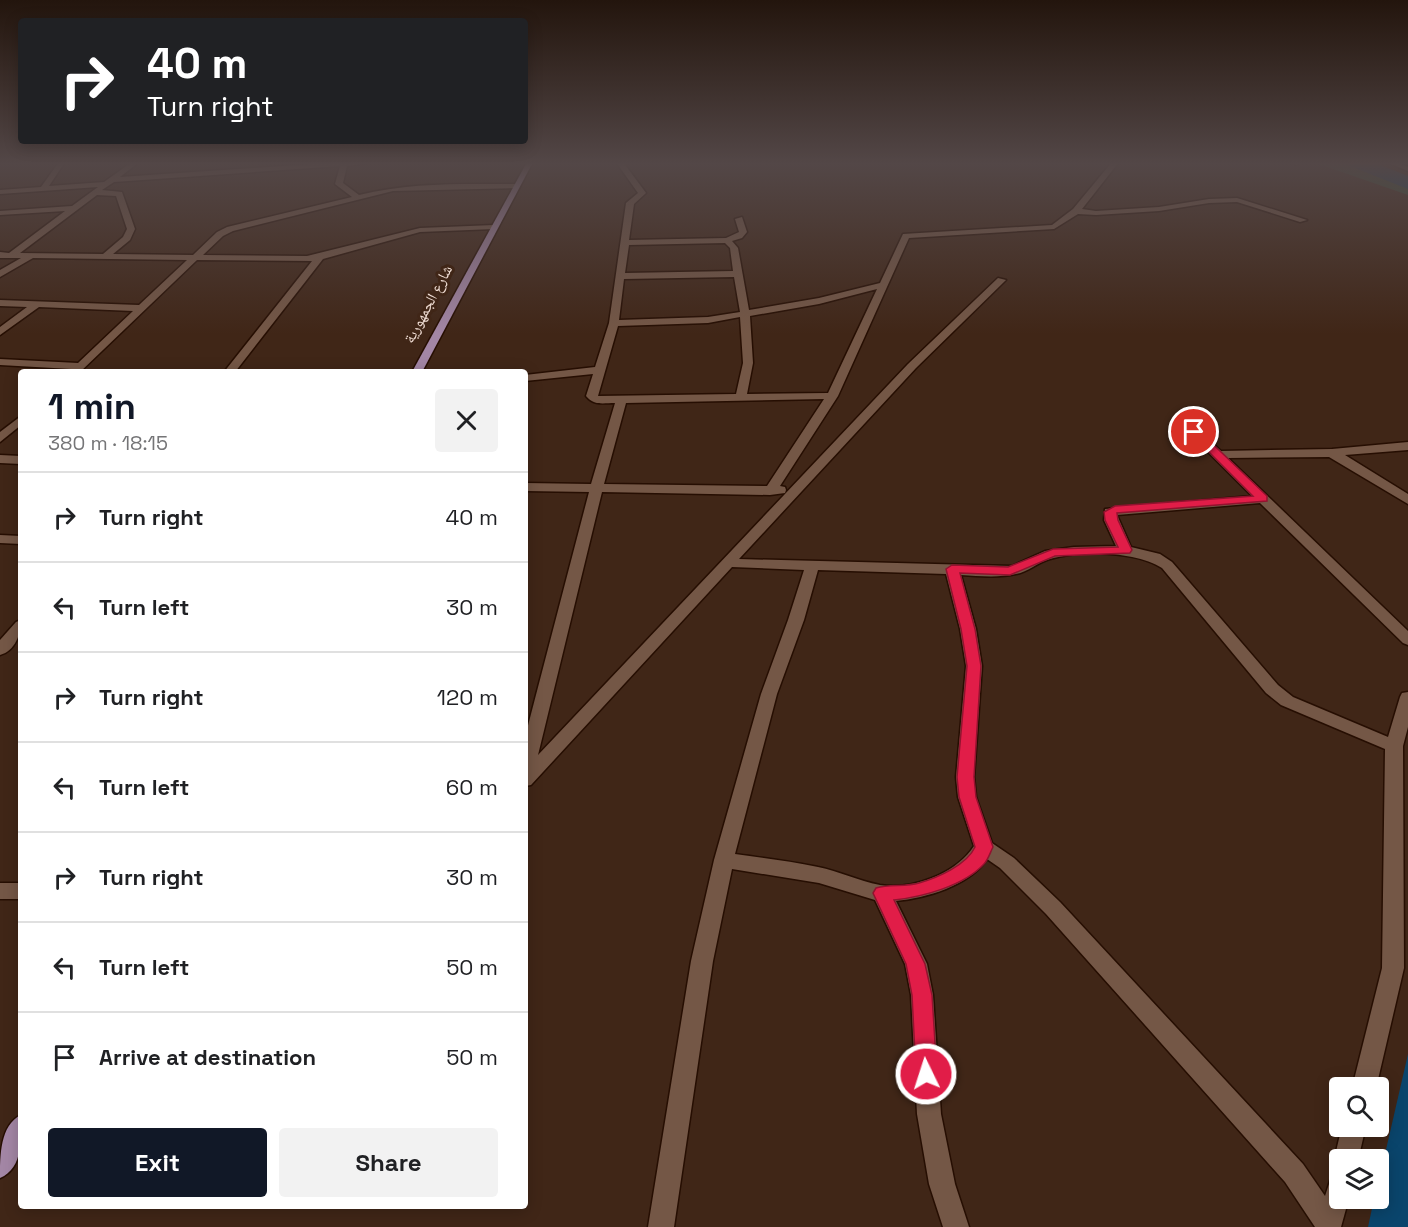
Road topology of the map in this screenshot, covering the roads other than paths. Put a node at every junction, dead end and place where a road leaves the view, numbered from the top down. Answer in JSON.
{"nodes":[{"id":1,"x":60,"y":219,"type":"edge"},
{"id":2,"x":127,"y":219,"type":"edge"},
{"id":3,"x":270,"y":219,"type":"edge"},
{"id":4,"x":498,"y":219,"type":"edge"},
{"id":5,"x":628,"y":219,"type":"edge"},
{"id":6,"x":739,"y":219,"type":"dead end"},
{"id":7,"x":1064,"y":219,"type":"edge"},
{"id":8,"x":494,"y":227,"type":"junction"},
{"id":9,"x":727,"y":240,"type":"junction"},
{"id":10,"x":626,"y":243,"type":"junction"},
{"id":11,"x":0,"y":255,"type":"edge"},
{"id":12,"x":11,"y":255,"type":"junction"},
{"id":13,"x":30,"y":256,"type":"junction"},
{"id":14,"x":104,"y":257,"type":"junction"},
{"id":15,"x":319,"y":258,"type":"junction"},
{"id":16,"x":194,"y":259,"type":"junction"},
{"id":17,"x":0,"y":274,"type":"edge"},
{"id":18,"x":739,"y":274,"type":"junction"},
{"id":19,"x":622,"y":276,"type":"junction"},
{"id":20,"x":1001,"y":280,"type":"dead end"},
{"id":21,"x":882,"y":285,"type":"junction"},
{"id":22,"x":0,"y":303,"type":"edge"},
{"id":23,"x":37,"y":304,"type":"junction"},
{"id":24,"x":141,"y":308,"type":"junction"},
{"id":25,"x":744,"y":315,"type":"junction"},
{"id":26,"x":614,"y":322,"type":"junction"},
{"id":27,"x":0,"y":332,"type":"edge"},
{"id":28,"x":0,"y":362,"type":"edge"},
{"id":29,"x":77,"y":369,"type":"edge"},
{"id":30,"x":231,"y":369,"type":"edge"},
{"id":31,"x":419,"y":369,"type":"edge"},
{"id":32,"x":599,"y":370,"type":"junction"},
{"id":33,"x":528,"y":378,"type":"edge"},
{"id":34,"x":832,"y":396,"type":"junction"},
{"id":35,"x":741,"y":398,"type":"junction"},
{"id":36,"x":621,"y":401,"type":"junction"},
{"id":37,"x":18,"y":422,"type":"edge"},
{"id":38,"x":1194,"y":432,"type":"dead end"},
{"id":39,"x":0,"y":438,"type":"edge"},
{"id":40,"x":1408,"y":446,"type":"edge"},
{"id":41,"x":0,"y":450,"type":"edge"},
{"id":42,"x":18,"y":451,"type":"edge"},
{"id":43,"x":1332,"y":453,"type":"junction"},
{"id":44,"x":1218,"y":455,"type":"junction"},
{"id":45,"x":0,"y":459,"type":"edge"},
{"id":46,"x":18,"y":460,"type":"edge"},
{"id":47,"x":528,"y":487,"type":"edge"},
{"id":48,"x":596,"y":489,"type":"junction"},
{"id":49,"x":797,"y":489,"type":"junction"},
{"id":50,"x":770,"y":491,"type":"junction"},
{"id":51,"x":1263,"y":499,"type":"junction"},
{"id":52,"x":1408,"y":500,"type":"edge"},
{"id":53,"x":0,"y":539,"type":"edge"},
{"id":54,"x":18,"y":540,"type":"edge"},
{"id":55,"x":1125,"y":550,"type":"junction"},
{"id":56,"x":728,"y":563,"type":"junction"},
{"id":57,"x":812,"y":565,"type":"junction"},
{"id":58,"x":952,"y":569,"type":"junction"},
{"id":59,"x":18,"y":629,"type":"edge"},
{"id":60,"x":1408,"y":640,"type":"edge"},
{"id":61,"x":0,"y":650,"type":"edge"},
{"id":62,"x":1408,"y":696,"type":"edge"},
{"id":63,"x":1394,"y":747,"type":"junction"},
{"id":64,"x":528,"y":759,"type":"edge"},
{"id":65,"x":528,"y":777,"type":"edge"},
{"id":66,"x":984,"y":847,"type":"junction"},
{"id":67,"x":724,"y":860,"type":"junction"},
{"id":68,"x":0,"y":891,"type":"edge"},
{"id":69,"x":18,"y":891,"type":"edge"},
{"id":70,"x":882,"y":893,"type":"junction"},
{"id":71,"x":1367,"y":1077,"type":"edge"},
{"id":72,"x":18,"y":1133,"type":"edge"},
{"id":73,"x":0,"y":1166,"type":"edge"},
{"id":74,"x":1334,"y":1209,"type":"edge"},
{"id":75,"x":1330,"y":1226,"type":"edge"},
{"id":76,"x":661,"y":1227,"type":"edge"},
{"id":77,"x":956,"y":1227,"type":"edge"}],
"edges":[{"from":1,"to":12,"type":"street"},
{"from":2,"to":14,"type":"street"},
{"from":3,"to":16,"type":"street"},
{"from":4,"to":8,"type":"main road","name":"شارع الجمهورية"},
{"from":5,"to":10,"type":"street"},
{"from":6,"to":9,"type":"street"},
{"from":7,"to":21,"type":"street"},
{"from":8,"to":15,"type":"street"},
{"from":8,"to":31,"type":"main road","name":"شارع الجمهورية"},
{"from":9,"to":10,"type":"street"},
{"from":9,"to":18,"type":"street"},
{"from":10,"to":19,"type":"street"},
{"from":11,"to":12,"type":"street"},
{"from":12,"to":13,"type":"street"},
{"from":13,"to":14,"type":"street"},
{"from":13,"to":17,"type":"street"},
{"from":14,"to":16,"type":"street"},
{"from":15,"to":16,"type":"street"},
{"from":15,"to":30,"type":"street"},
{"from":16,"to":24,"type":"street"},
{"from":18,"to":19,"type":"street"},
{"from":18,"to":25,"type":"street"},
{"from":19,"to":26,"type":"street"},
{"from":20,"to":49,"type":"street"},
{"from":21,"to":25,"type":"street"},
{"from":21,"to":34,"type":"street"},
{"from":22,"to":23,"type":"street"},
{"from":23,"to":24,"type":"street"},
{"from":23,"to":27,"type":"street"},
{"from":24,"to":29,"type":"street"},
{"from":25,"to":26,"type":"street"},
{"from":25,"to":35,"type":"street"},
{"from":26,"to":32,"type":"street"},
{"from":28,"to":29,"type":"street"},
{"from":32,"to":33,"type":"street"},
{"from":32,"to":36,"type":"street"},
{"from":34,"to":35,"type":"street"},
{"from":34,"to":50,"type":"street"},
{"from":35,"to":36,"type":"street"},
{"from":36,"to":48,"type":"street"},
{"from":37,"to":39,"type":"street"},
{"from":38,"to":44,"type":"street"},
{"from":40,"to":43,"type":"street"},
{"from":41,"to":42,"type":"street"},
{"from":43,"to":44,"type":"street"},
{"from":43,"to":52,"type":"street"},
{"from":44,"to":51,"type":"street"},
{"from":45,"to":46,"type":"street"},
{"from":47,"to":48,"type":"street"},
{"from":48,"to":50,"type":"street"},
{"from":48,"to":64,"type":"street"},
{"from":49,"to":50,"type":"street"},
{"from":49,"to":56,"type":"street"},
{"from":51,"to":55,"type":"street"},
{"from":51,"to":60,"type":"street"},
{"from":53,"to":54,"type":"street"},
{"from":55,"to":58,"type":"street"},
{"from":55,"to":63,"type":"street"},
{"from":56,"to":57,"type":"street"},
{"from":56,"to":65,"type":"street"},
{"from":57,"to":58,"type":"street"},
{"from":57,"to":67,"type":"street"},
{"from":58,"to":66,"type":"street"},
{"from":59,"to":61,"type":"street"},
{"from":62,"to":63,"type":"street"},
{"from":63,"to":71,"type":"street"},
{"from":66,"to":70,"type":"street"},
{"from":66,"to":75,"type":"street"},
{"from":67,"to":70,"type":"street"},
{"from":67,"to":76,"type":"street"},
{"from":68,"to":69,"type":"street"},
{"from":70,"to":77,"type":"street"},
{"from":72,"to":73,"type":"main road"},
{"from":74,"to":75,"type":"street"}]}
